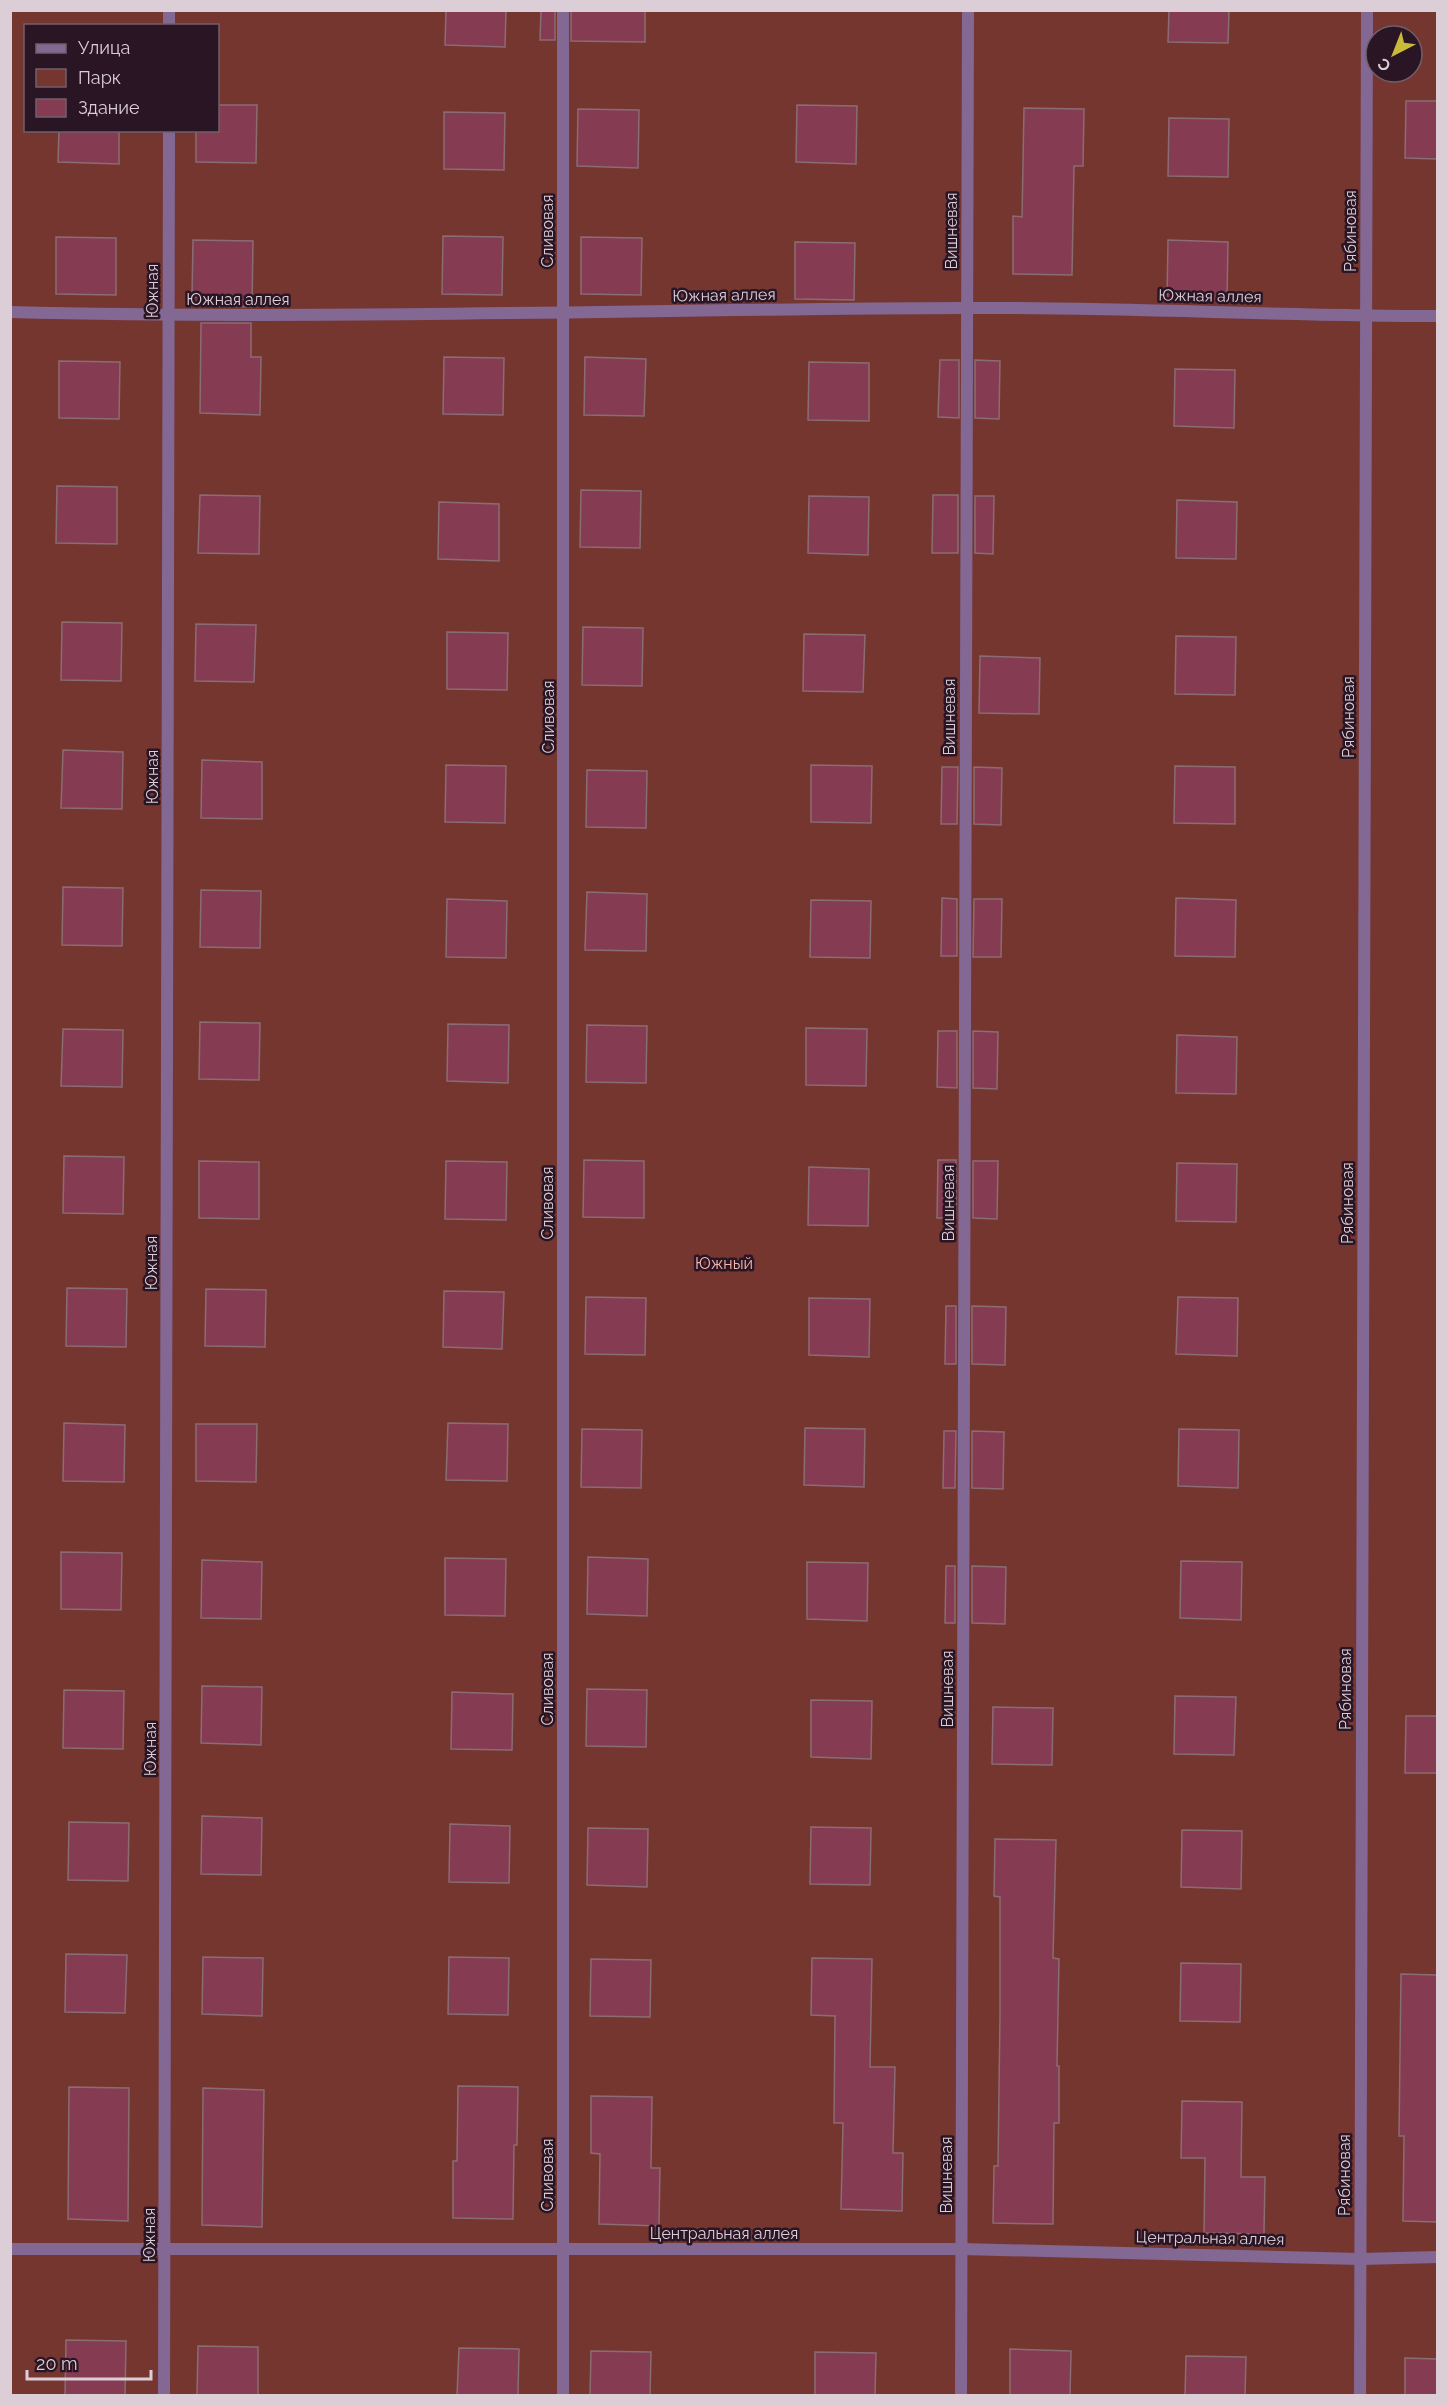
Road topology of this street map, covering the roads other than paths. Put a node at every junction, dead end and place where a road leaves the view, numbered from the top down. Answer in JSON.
{"nodes":[{"id":1,"x":563,"y":10,"type":"edge"},
{"id":2,"x":968,"y":10,"type":"edge"},
{"id":3,"x":1367,"y":10,"type":"edge"},
{"id":4,"x":169,"y":132,"type":"edge"},
{"id":5,"x":967,"y":308,"type":"junction"},
{"id":6,"x":10,"y":312,"type":"edge"},
{"id":7,"x":564,"y":314,"type":"junction"},
{"id":8,"x":169,"y":316,"type":"junction"},
{"id":9,"x":1366,"y":316,"type":"junction"},
{"id":10,"x":1437,"y":316,"type":"edge"},
{"id":11,"x":165,"y":2248,"type":"junction"},
{"id":12,"x":10,"y":2249,"type":"edge"},
{"id":13,"x":564,"y":2249,"type":"junction"},
{"id":14,"x":962,"y":2249,"type":"junction"},
{"id":15,"x":1437,"y":2257,"type":"edge"},
{"id":16,"x":1360,"y":2259,"type":"junction"},
{"id":17,"x":164,"y":2396,"type":"edge"},
{"id":18,"x":563,"y":2396,"type":"edge"},
{"id":19,"x":961,"y":2396,"type":"edge"},
{"id":20,"x":1360,"y":2396,"type":"edge"}],
"edges":[{"from":1,"to":7,"type":"street","name":"Сливовая"},
{"from":2,"to":5,"type":"street","name":"Вишневая"},
{"from":3,"to":9,"type":"street","name":"Рябиновая"},
{"from":4,"to":8,"type":"street","name":"Южная"},
{"from":5,"to":7,"type":"street","name":"Южная аллея"},
{"from":5,"to":9,"type":"street","name":"Южная аллея"},
{"from":5,"to":14,"type":"street","name":"Вишневая"},
{"from":6,"to":8,"type":"street","name":"Южная аллея"},
{"from":7,"to":8,"type":"street","name":"Южная аллея"},
{"from":7,"to":13,"type":"street","name":"Сливовая"},
{"from":8,"to":11,"type":"street","name":"Южная"},
{"from":9,"to":10,"type":"street","name":"Южная аллея"},
{"from":9,"to":16,"type":"street","name":"Рябиновая"},
{"from":11,"to":12,"type":"street","name":"Центральная аллея"},
{"from":11,"to":13,"type":"street","name":"Центральная аллея"},
{"from":11,"to":17,"type":"street","name":"Южная"},
{"from":13,"to":14,"type":"street","name":"Центральная аллея"},
{"from":13,"to":18,"type":"street","name":"Сливовая"},
{"from":14,"to":16,"type":"street","name":"Центральная аллея"},
{"from":14,"to":19,"type":"street","name":"Вишневая"},
{"from":15,"to":16,"type":"street","name":"Центральная аллея"},
{"from":16,"to":20,"type":"street","name":"Рябиновая"}]}
